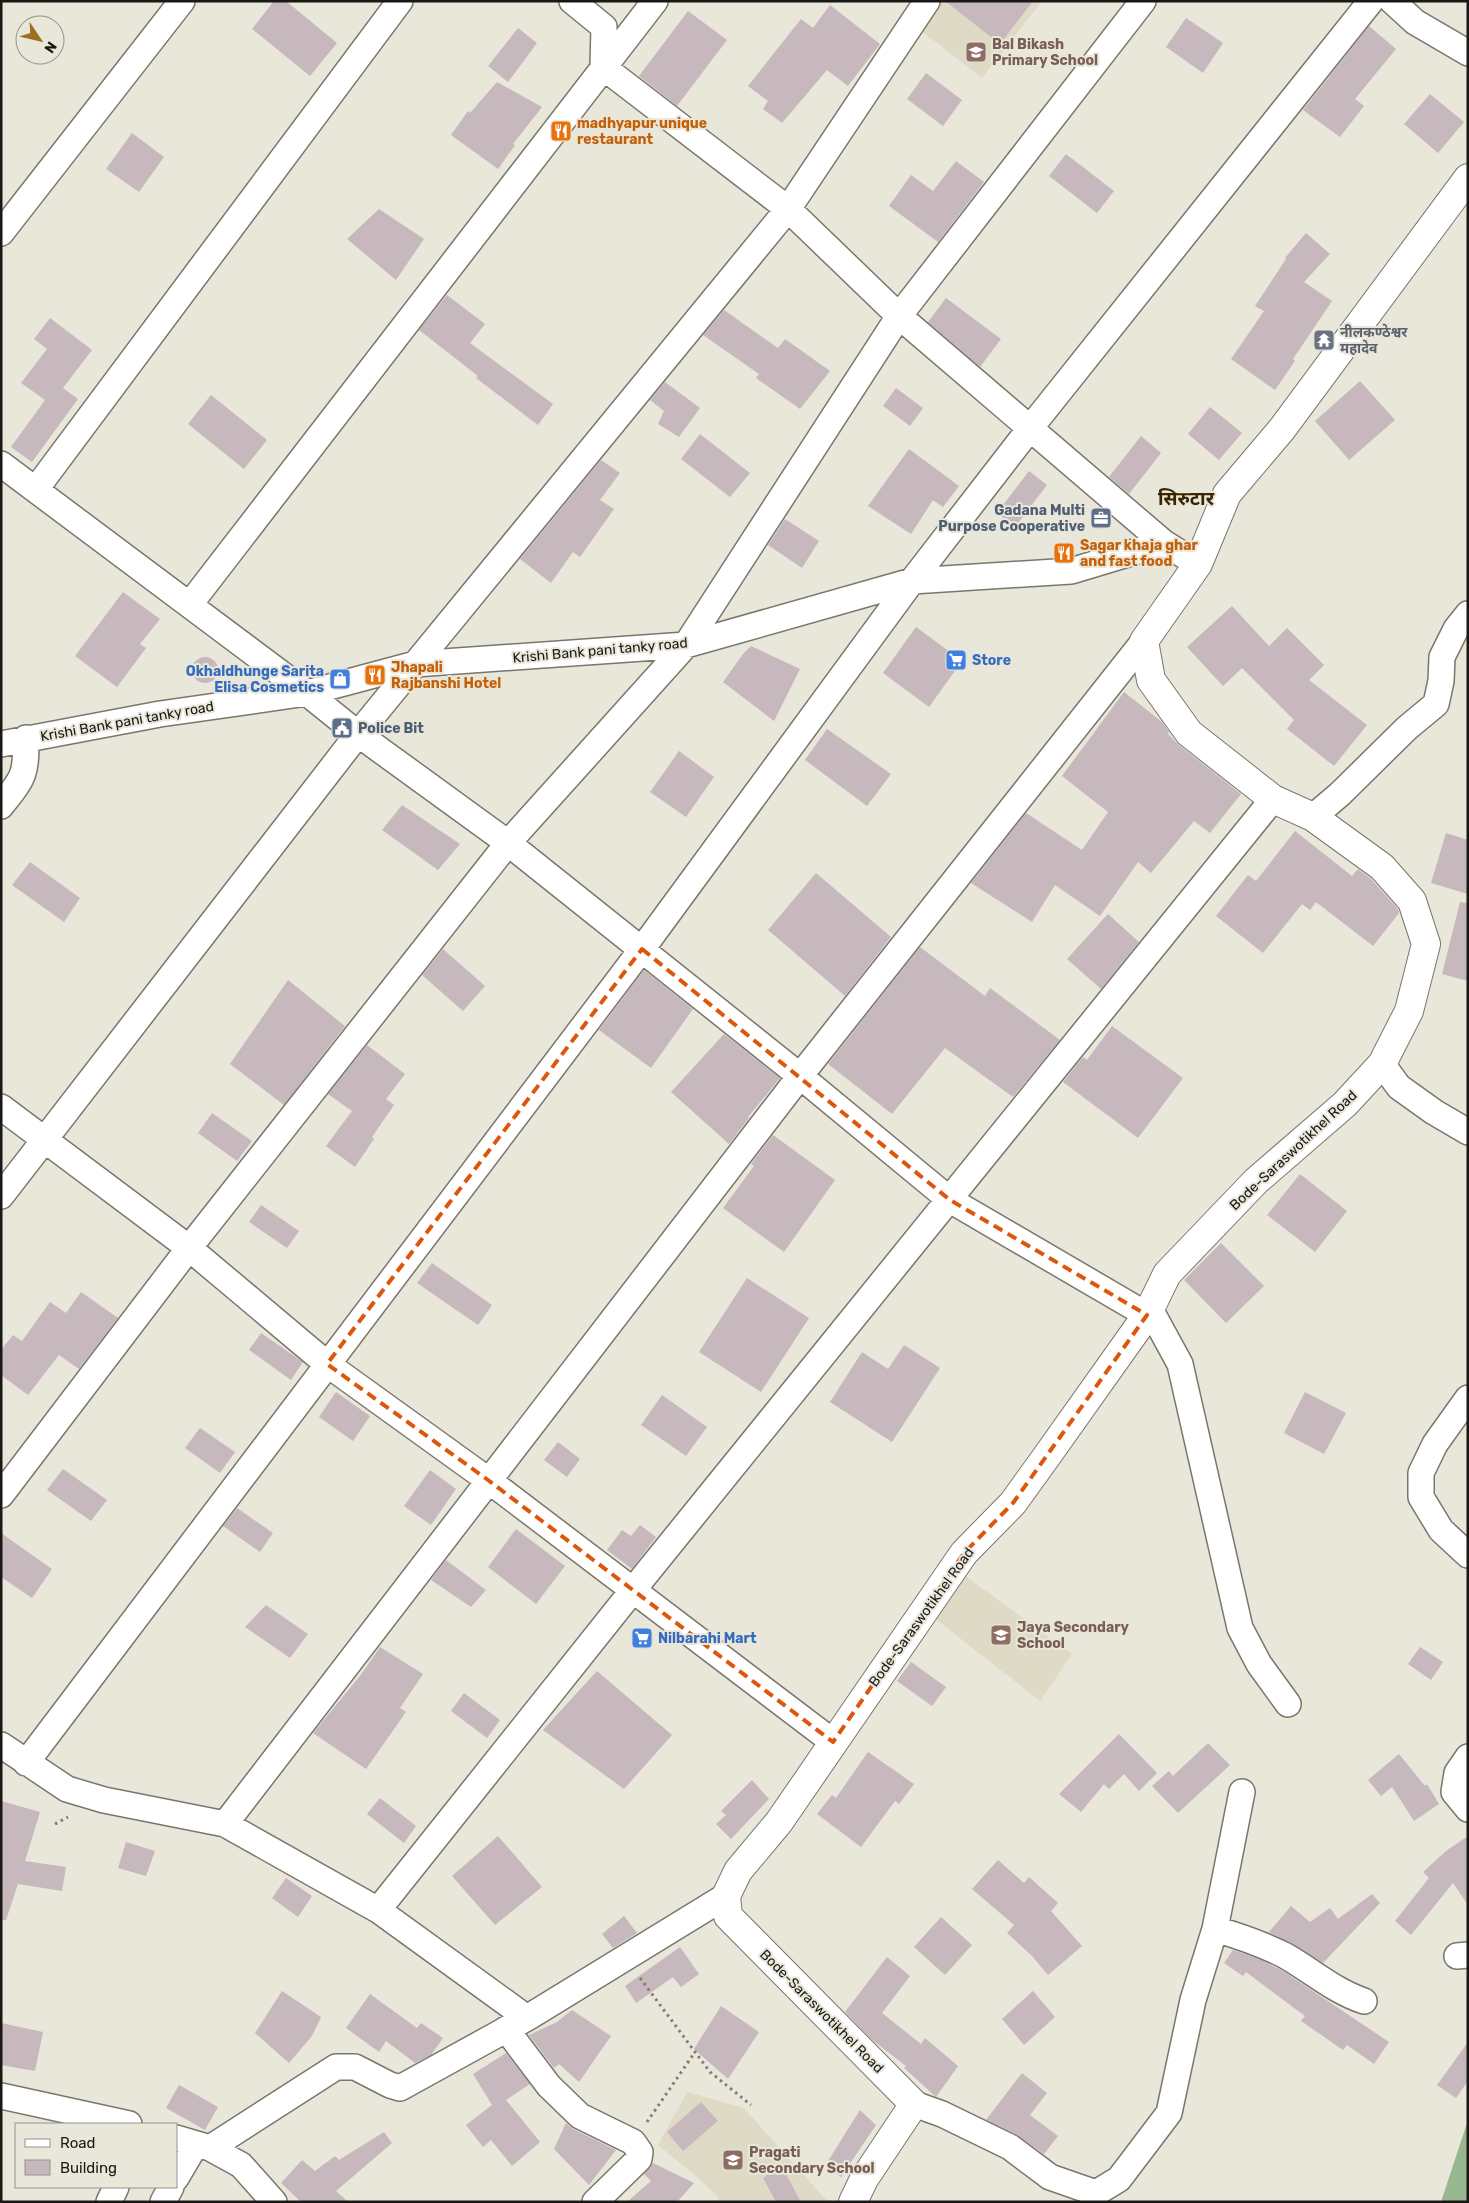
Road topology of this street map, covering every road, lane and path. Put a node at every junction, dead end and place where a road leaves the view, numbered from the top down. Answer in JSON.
{"nodes":[{"id":1,"x":182,"y":1,"type":"edge"},
{"id":2,"x":400,"y":1,"type":"edge"},
{"id":3,"x":572,"y":1,"type":"edge"},
{"id":4,"x":655,"y":1,"type":"edge"},
{"id":5,"x":928,"y":1,"type":"edge"},
{"id":6,"x":1143,"y":1,"type":"edge"},
{"id":7,"x":1371,"y":1,"type":"edge"},
{"id":8,"x":1392,"y":1,"type":"edge"},
{"id":9,"x":1468,"y":53,"type":"edge"},
{"id":10,"x":603,"y":67,"type":"junction"},
{"id":11,"x":1468,"y":178,"type":"edge"},
{"id":12,"x":788,"y":208,"type":"junction"},
{"id":13,"x":1,"y":233,"type":"edge"},
{"id":14,"x":899,"y":316,"type":"junction"},
{"id":15,"x":1031,"y":427,"type":"junction"},
{"id":16,"x":1,"y":464,"type":"edge"},
{"id":17,"x":36,"y":489,"type":"junction"},
{"id":18,"x":1164,"y":543,"type":"junction"},
{"id":19,"x":1198,"y":564,"type":"junction"},
{"id":20,"x":912,"y":581,"type":"junction"},
{"id":21,"x":190,"y":604,"type":"junction"},
{"id":22,"x":1468,"y":614,"type":"edge"},
{"id":23,"x":1144,"y":642,"type":"junction"},
{"id":24,"x":686,"y":645,"type":"junction"},
{"id":25,"x":415,"y":664,"type":"junction"},
{"id":26,"x":307,"y":693,"type":"junction"},
{"id":27,"x":358,"y":734,"type":"junction"},
{"id":28,"x":26,"y":738,"type":"junction"},
{"id":29,"x":1,"y":744,"type":"edge"},
{"id":30,"x":1273,"y":799,"type":"junction"},
{"id":31,"x":1,"y":806,"type":"edge"},
{"id":32,"x":1312,"y":818,"type":"junction"},
{"id":33,"x":508,"y":843,"type":"junction"},
{"id":34,"x":642,"y":949,"type":"junction"},
{"id":35,"x":1382,"y":1064,"type":"junction"},
{"id":36,"x":800,"y":1076,"type":"junction"},
{"id":37,"x":1,"y":1107,"type":"edge"},
{"id":38,"x":1468,"y":1132,"type":"edge"},
{"id":39,"x":44,"y":1140,"type":"junction"},
{"id":40,"x":1,"y":1196,"type":"edge"},
{"id":41,"x":950,"y":1200,"type":"junction"},
{"id":42,"x":189,"y":1248,"type":"junction"},
{"id":43,"x":1149,"y":1312,"type":"junction"},
{"id":44,"x":327,"y":1364,"type":"junction"},
{"id":45,"x":1468,"y":1398,"type":"edge"},
{"id":46,"x":488,"y":1480,"type":"junction"},
{"id":47,"x":1,"y":1495,"type":"edge"},
{"id":48,"x":1468,"y":1554,"type":"edge"},
{"id":49,"x":633,"y":1590,"type":"junction"},
{"id":50,"x":1288,"y":1704,"type":"dead end"},
{"id":51,"x":832,"y":1742,"type":"junction"},
{"id":52,"x":1,"y":1745,"type":"edge"},
{"id":53,"x":1468,"y":1757,"type":"edge"},
{"id":54,"x":26,"y":1763,"type":"junction"},
{"id":55,"x":1242,"y":1792,"type":"dead end"},
{"id":56,"x":1468,"y":1809,"type":"edge"},
{"id":57,"x":224,"y":1824,"type":"junction"},
{"id":58,"x":726,"y":1896,"type":"junction"},
{"id":59,"x":378,"y":1910,"type":"junction"},
{"id":60,"x":1215,"y":1929,"type":"junction"},
{"id":61,"x":625,"y":1958,"type":"junction"},
{"id":62,"x":1364,"y":2001,"type":"dead end"},
{"id":63,"x":517,"y":2023,"type":"junction"},
{"id":64,"x":695,"y":2052,"type":"junction"},
{"id":65,"x":1,"y":2096,"type":"edge"},
{"id":66,"x":914,"y":2104,"type":"junction"},
{"id":67,"x":751,"y":2105,"type":"dead end"},
{"id":68,"x":124,"y":2123,"type":"edge"},
{"id":69,"x":633,"y":2142,"type":"junction"},
{"id":70,"x":194,"y":2143,"type":"edge"},
{"id":71,"x":178,"y":2174,"type":"edge"},
{"id":72,"x":115,"y":2188,"type":"edge"},
{"id":73,"x":170,"y":2188,"type":"edge"},
{"id":74,"x":108,"y":2202,"type":"edge"},
{"id":75,"x":162,"y":2202,"type":"edge"},
{"id":76,"x":274,"y":2202,"type":"edge"},
{"id":77,"x":595,"y":2202,"type":"edge"},
{"id":78,"x":853,"y":2202,"type":"edge"}],
"edges":[{"from":1,"to":13,"type":"street"},
{"from":2,"to":17,"type":"street"},
{"from":3,"to":10,"type":"street"},
{"from":4,"to":10,"type":"street"},
{"from":5,"to":12,"type":"street"},
{"from":6,"to":14,"type":"street"},
{"from":7,"to":15,"type":"street"},
{"from":8,"to":9,"type":"street"},
{"from":10,"to":12,"type":"street"},
{"from":10,"to":21,"type":"street"},
{"from":11,"to":19,"type":"street"},
{"from":12,"to":14,"type":"street"},
{"from":12,"to":25,"type":"street"},
{"from":14,"to":15,"type":"street"},
{"from":14,"to":24,"type":"street"},
{"from":15,"to":18,"type":"street"},
{"from":15,"to":20,"type":"street"},
{"from":16,"to":17,"type":"street"},
{"from":17,"to":21,"type":"street"},
{"from":18,"to":19,"type":"street"},
{"from":18,"to":20,"type":"street","name":"Krishi Bank pani tanky road"},
{"from":19,"to":23,"type":"street"},
{"from":20,"to":24,"type":"street","name":"Krishi Bank pani tanky road"},
{"from":20,"to":34,"type":"street"},
{"from":21,"to":26,"type":"street"},
{"from":22,"to":32,"type":"street"},
{"from":23,"to":30,"type":"street","name":"Bode-Saraswotikhel Road"},
{"from":23,"to":36,"type":"street"},
{"from":24,"to":25,"type":"street","name":"Krishi Bank pani tanky road"},
{"from":24,"to":33,"type":"street"},
{"from":25,"to":26,"type":"street","name":"Krishi Bank pani tanky road"},
{"from":25,"to":27,"type":"street"},
{"from":26,"to":27,"type":"street"},
{"from":26,"to":28,"type":"street","name":"Krishi Bank pani tanky road"},
{"from":27,"to":33,"type":"street"},
{"from":27,"to":39,"type":"street"},
{"from":28,"to":29,"type":"street","name":"Krishi Bank pani tanky road"},
{"from":28,"to":31,"type":"street"},
{"from":30,"to":32,"type":"street","name":"Bode-Saraswotikhel Road"},
{"from":30,"to":41,"type":"street"},
{"from":32,"to":35,"type":"street","name":"Bode-Saraswotikhel Road"},
{"from":33,"to":34,"type":"street"},
{"from":33,"to":42,"type":"street"},
{"from":34,"to":36,"type":"street"},
{"from":34,"to":44,"type":"street"},
{"from":35,"to":38,"type":"street"},
{"from":35,"to":43,"type":"street","name":"Bode-Saraswotikhel Road"},
{"from":36,"to":41,"type":"street"},
{"from":36,"to":46,"type":"street"},
{"from":37,"to":39,"type":"street"},
{"from":39,"to":40,"type":"street"},
{"from":39,"to":42,"type":"street"},
{"from":41,"to":43,"type":"street"},
{"from":41,"to":49,"type":"street"},
{"from":42,"to":44,"type":"street"},
{"from":42,"to":47,"type":"street"},
{"from":43,"to":50,"type":"street"},
{"from":43,"to":51,"type":"street","name":"Bode-Saraswotikhel Road"},
{"from":44,"to":46,"type":"street"},
{"from":44,"to":54,"type":"street"},
{"from":45,"to":48,"type":"street"},
{"from":46,"to":49,"type":"street"},
{"from":46,"to":57,"type":"street"},
{"from":49,"to":51,"type":"street"},
{"from":49,"to":59,"type":"street"},
{"from":51,"to":58,"type":"street","name":"Bode-Saraswotikhel Road"},
{"from":52,"to":54,"type":"street"},
{"from":53,"to":56,"type":"street"},
{"from":54,"to":57,"type":"street"},
{"from":55,"to":60,"type":"street"},
{"from":57,"to":59,"type":"street"},
{"from":58,"to":61,"type":"street"},
{"from":58,"to":66,"type":"street","name":"Bode-Saraswotikhel Road"},
{"from":59,"to":63,"type":"street"},
{"from":60,"to":62,"type":"street"},
{"from":60,"to":66,"type":"street"},
{"from":61,"to":63,"type":"street"},
{"from":61,"to":64,"type":"path"},
{"from":63,"to":69,"type":"street"},
{"from":63,"to":70,"type":"street"},
{"from":64,"to":67,"type":"path"},
{"from":64,"to":69,"type":"path"},
{"from":65,"to":68,"type":"street"},
{"from":66,"to":78,"type":"street"},
{"from":69,"to":77,"type":"street"},
{"from":70,"to":71,"type":"street"},
{"from":70,"to":76,"type":"street"},
{"from":72,"to":74,"type":"street"},
{"from":73,"to":75,"type":"street"}]}
